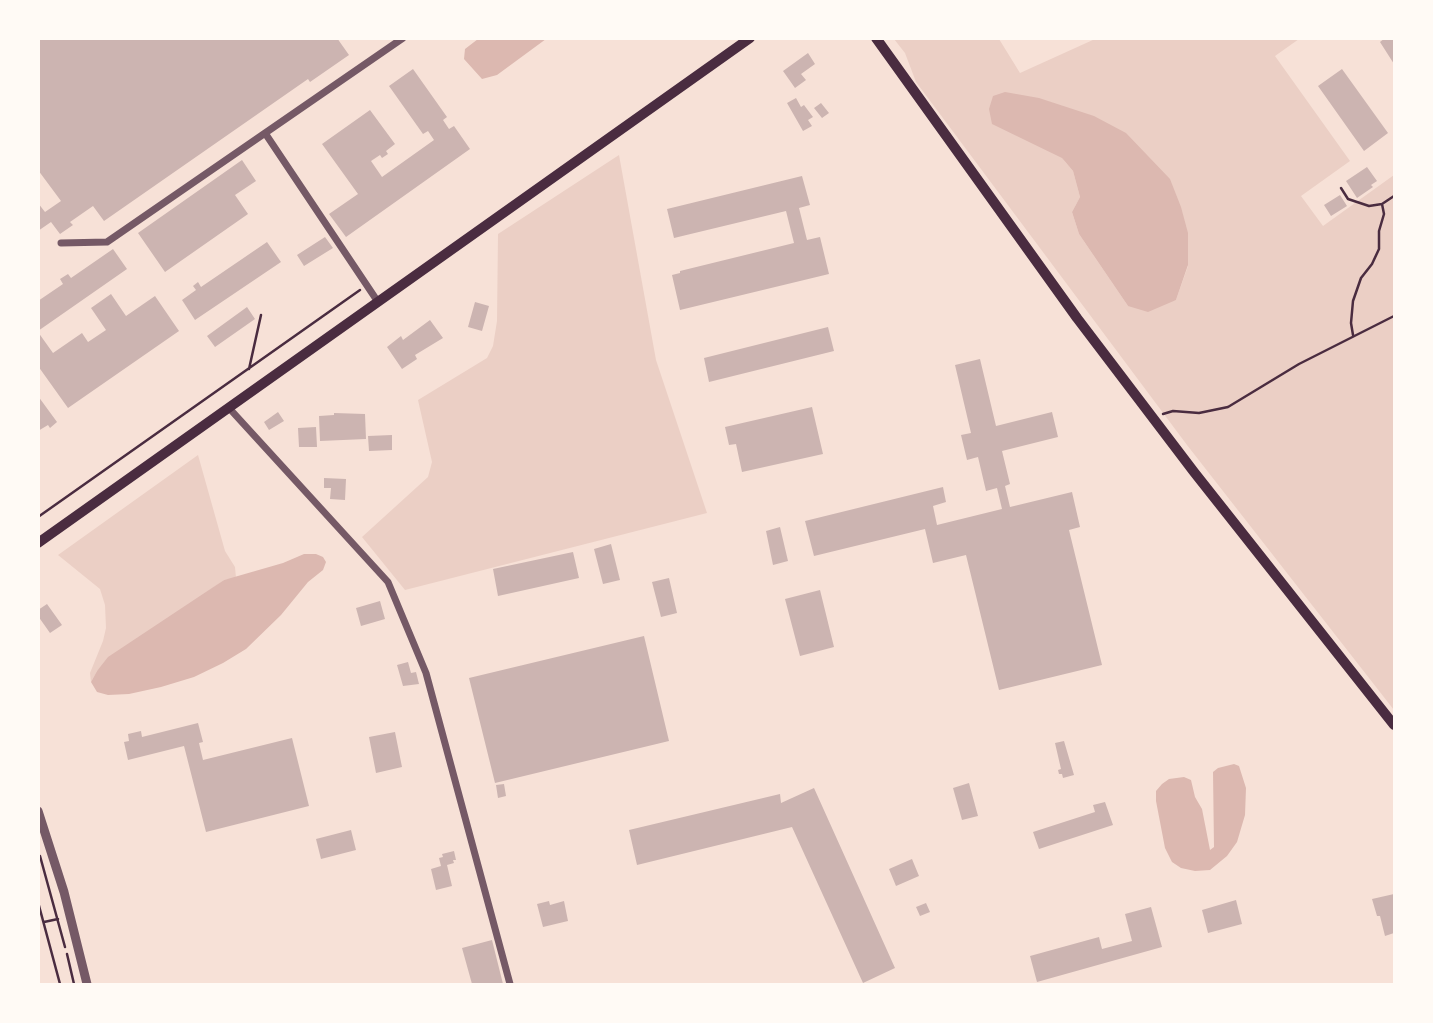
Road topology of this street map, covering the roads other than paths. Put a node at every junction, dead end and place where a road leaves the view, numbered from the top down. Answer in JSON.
{"nodes":[{"id":1,"x":403,"y":38,"type":"edge"},
{"id":2,"x":750,"y":38,"type":"edge"},
{"id":3,"x":876,"y":38,"type":"edge"},
{"id":4,"x":265,"y":133,"type":"junction"},
{"id":5,"x":61,"y":243,"type":"dead end"},
{"id":6,"x":378,"y":302,"type":"junction"},
{"id":7,"x":229,"y":408,"type":"junction"},
{"id":8,"x":38,"y":543,"type":"edge"},
{"id":9,"x":1395,"y":725,"type":"edge"},
{"id":10,"x":38,"y":811,"type":"edge"},
{"id":11,"x":87,"y":985,"type":"edge"},
{"id":12,"x":510,"y":985,"type":"edge"}],
"edges":[{"from":1,"to":4,"type":"street"},
{"from":2,"to":6,"type":"main road"},
{"from":3,"to":9,"type":"main road"},
{"from":4,"to":5,"type":"street"},
{"from":4,"to":6,"type":"street"},
{"from":6,"to":7,"type":"main road"},
{"from":7,"to":8,"type":"main road"},
{"from":7,"to":12,"type":"street"},
{"from":10,"to":11,"type":"street"}]}
